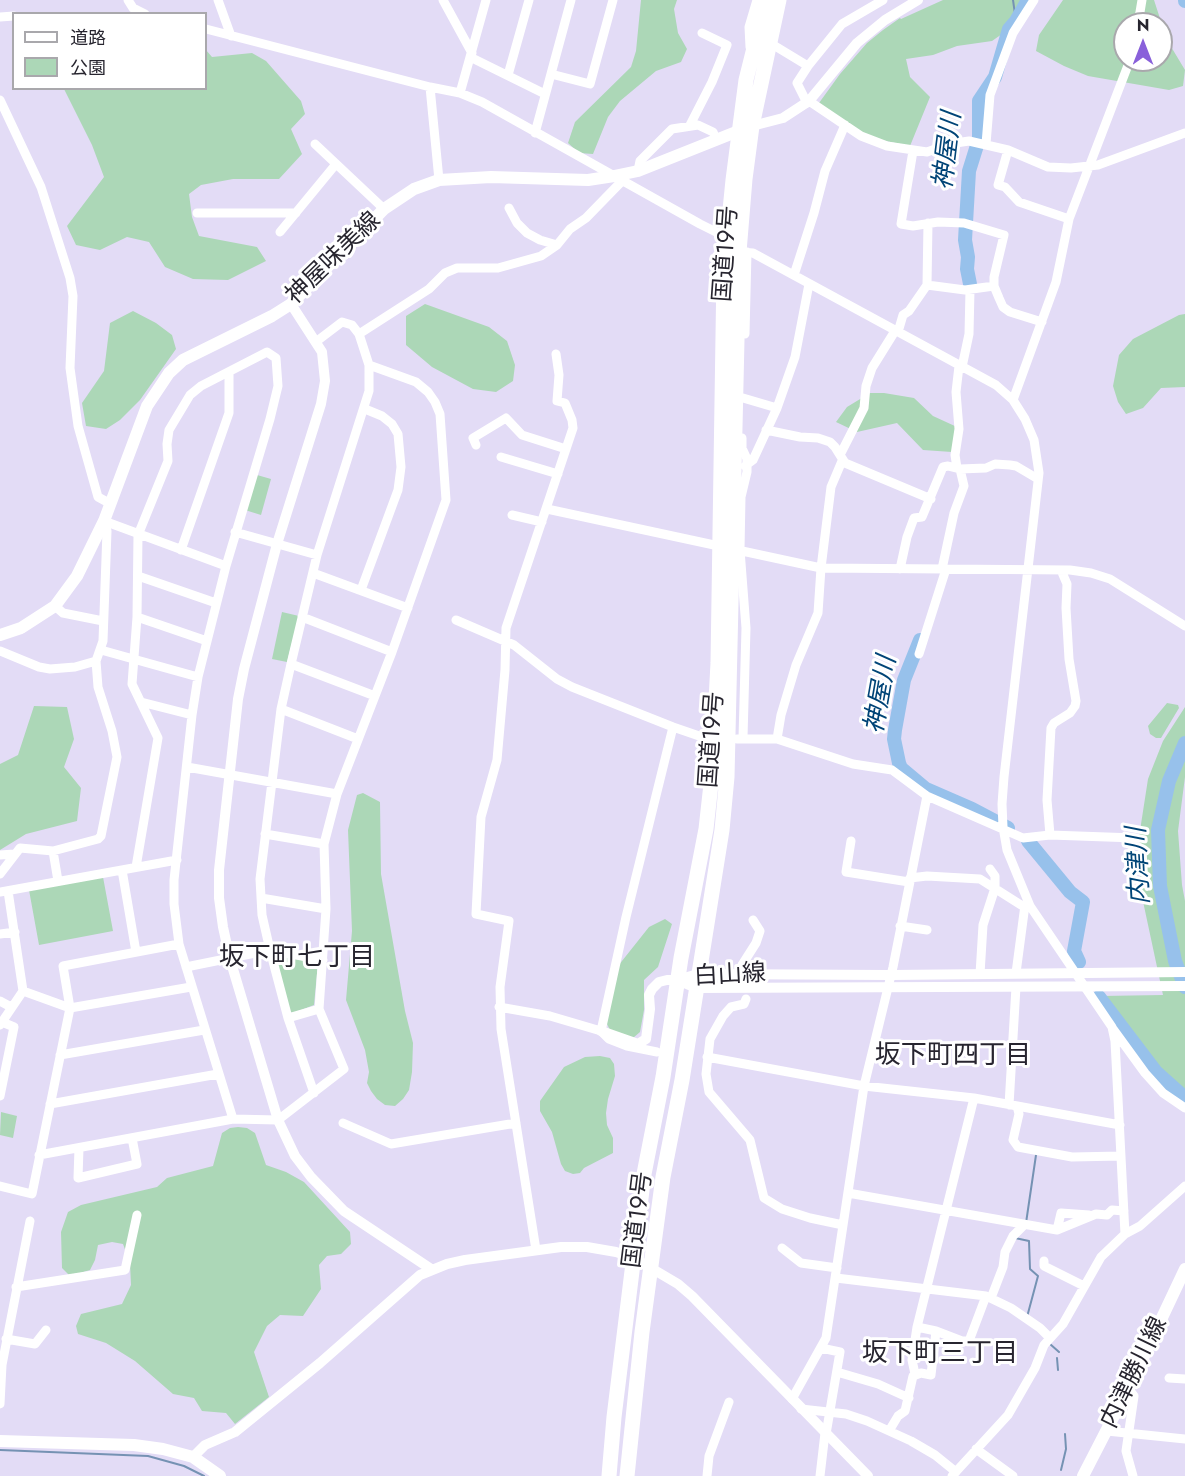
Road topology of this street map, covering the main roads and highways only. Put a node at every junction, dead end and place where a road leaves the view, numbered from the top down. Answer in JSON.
{"nodes":[{"id":1,"x":766,"y":0,"type":"edge"},
{"id":2,"x":779,"y":0,"type":"edge"},
{"id":3,"x":746,"y":128,"type":"junction"},
{"id":4,"x":730,"y":549,"type":"junction"},
{"id":5,"x":0,"y":634,"type":"edge"},
{"id":6,"x":729,"y":739,"type":"junction"},
{"id":7,"x":1185,"y":1269,"type":"edge"},
{"id":8,"x":0,"y":1441,"type":"edge"},
{"id":9,"x":1088,"y":1475,"type":"edge"},
{"id":10,"x":220,"y":1476,"type":"edge"},
{"id":11,"x":609,"y":1476,"type":"edge"},
{"id":12,"x":627,"y":1476,"type":"edge"}],
"edges":[{"from":1,"to":3,"type":"highway","name":"国道19号"},
{"from":2,"to":3,"type":"highway","name":"国道19号"},
{"from":3,"to":4,"type":"highway","name":"国道19号"},
{"from":3,"to":4,"type":"highway","name":"国道19号"},
{"from":3,"to":5,"type":"main road","name":"神屋味美線"},
{"from":4,"to":6,"type":"highway","name":"国道19号"},
{"from":6,"to":11,"type":"highway","name":"国道19号"},
{"from":6,"to":12,"type":"highway","name":"国道19号"},
{"from":7,"to":9,"type":"main road","name":"内津勝川線"},
{"from":8,"to":10,"type":"main road"}]}
